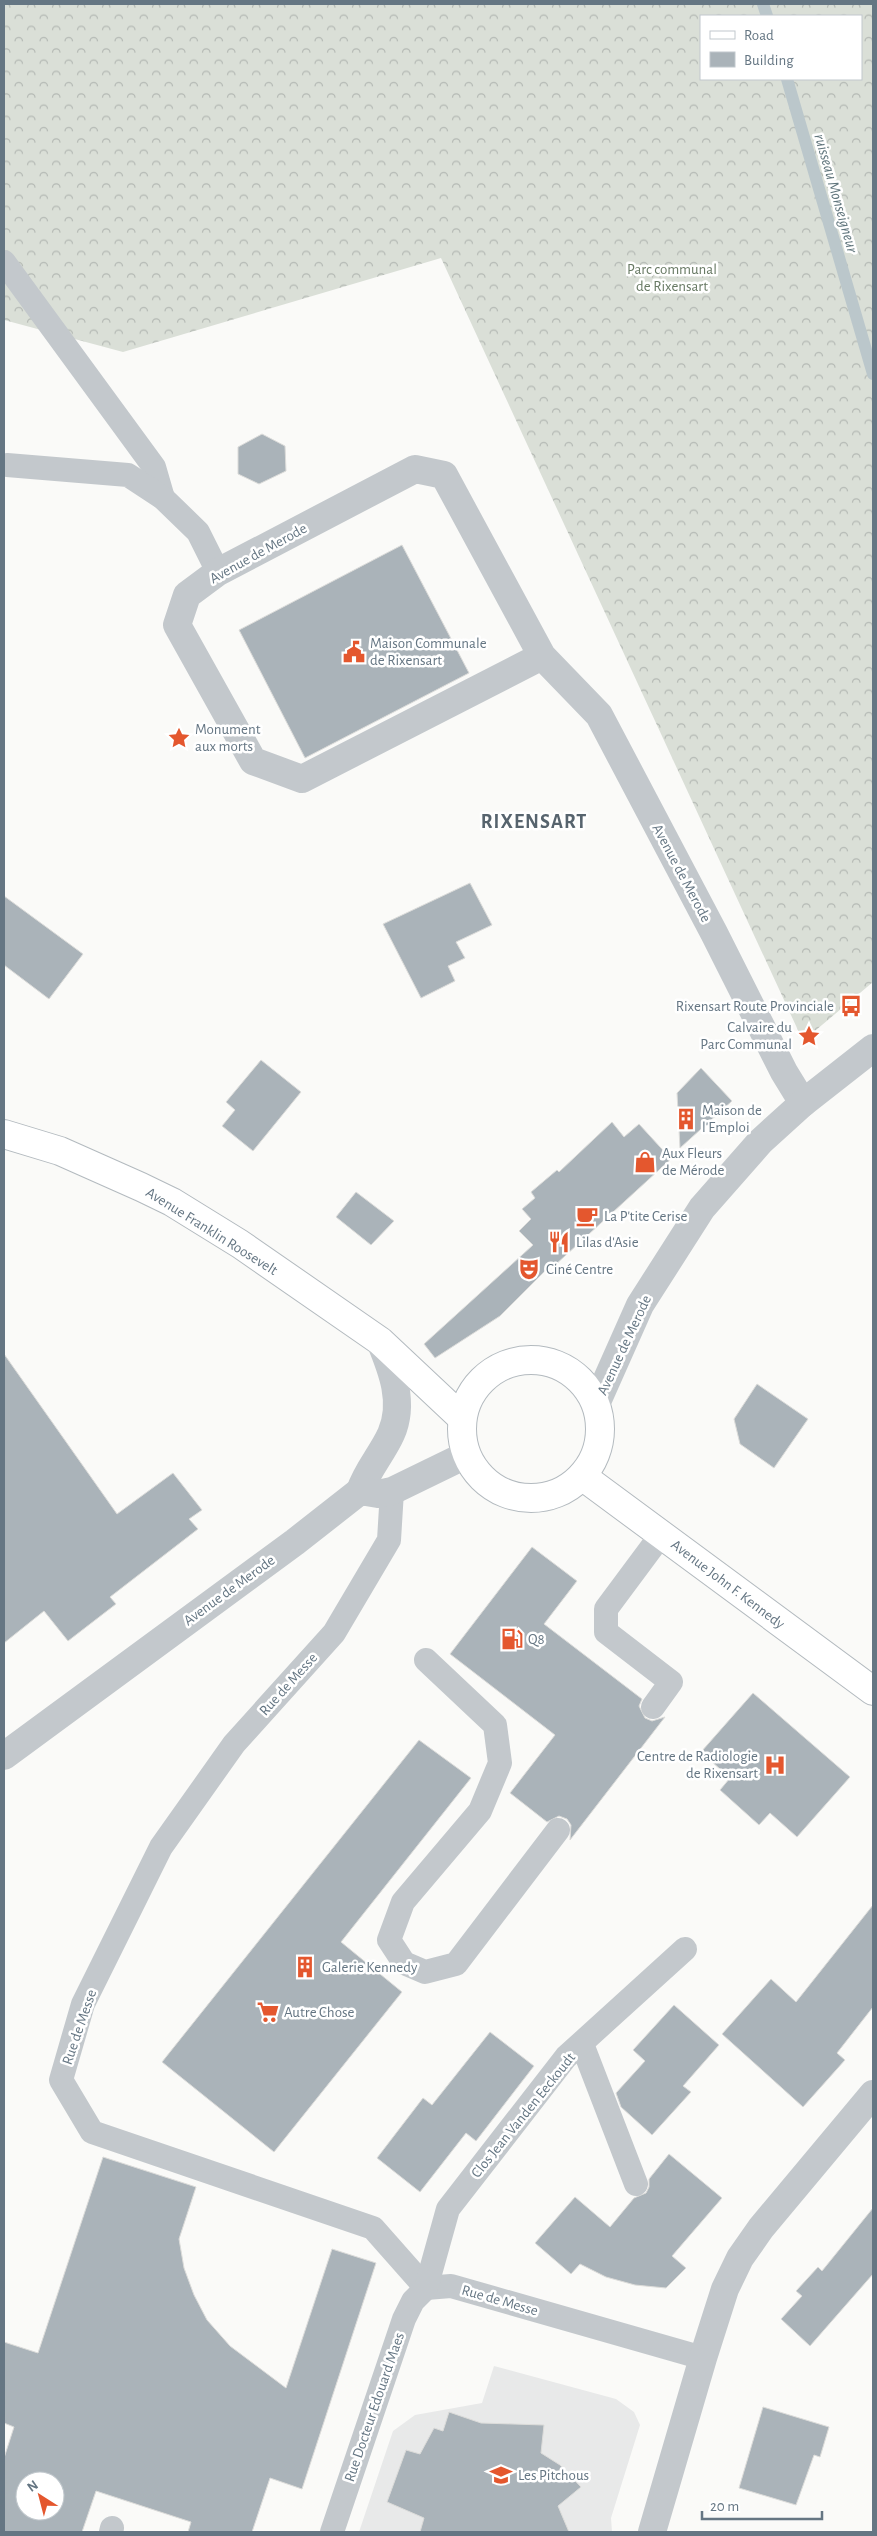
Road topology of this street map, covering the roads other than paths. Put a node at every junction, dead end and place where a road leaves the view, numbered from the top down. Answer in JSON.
{"nodes":[{"id":1,"x":4,"y":262,"type":"edge"},
{"id":2,"x":7,"y":465,"type":"dead end"},
{"id":3,"x":163,"y":498,"type":"junction"},
{"id":4,"x":218,"y":572,"type":"junction"},
{"id":5,"x":542,"y":656,"type":"junction"},
{"id":6,"x":873,"y":1048,"type":"edge"},
{"id":7,"x":803,"y":1103,"type":"junction"},
{"id":8,"x":4,"y":1134,"type":"edge"},
{"id":9,"x":380,"y":1341,"type":"junction"},
{"id":10,"x":596,"y":1404,"type":"junction"},
{"id":11,"x":462,"y":1418,"type":"junction"},
{"id":12,"x":466,"y":1456,"type":"junction"},
{"id":13,"x":582,"y":1476,"type":"junction"},
{"id":14,"x":360,"y":1491,"type":"junction"},
{"id":15,"x":392,"y":1491,"type":"junction"},
{"id":16,"x":662,"y":1534,"type":"junction"},
{"id":17,"x":426,"y":1660,"type":"dead end"},
{"id":18,"x":873,"y":1691,"type":"edge"},
{"id":19,"x":653,"y":1707,"type":"dead end"},
{"id":20,"x":4,"y":1756,"type":"edge"},
{"id":21,"x":558,"y":1830,"type":"dead end"},
{"id":22,"x":685,"y":1949,"type":"dead end"},
{"id":23,"x":582,"y":2044,"type":"junction"},
{"id":24,"x":873,"y":2094,"type":"edge"},
{"id":25,"x":636,"y":2184,"type":"dead end"},
{"id":26,"x":426,"y":2288,"type":"junction"},
{"id":27,"x":703,"y":2358,"type":"junction"},
{"id":28,"x":332,"y":2532,"type":"edge"},
{"id":29,"x":652,"y":2532,"type":"edge"}],
"edges":[{"from":1,"to":3,"type":"lane"},
{"from":2,"to":3,"type":"lane"},
{"from":3,"to":4,"type":"lane"},
{"from":4,"to":5,"type":"street","name":"Avenue de Merode"},
{"from":4,"to":5,"type":"street","name":"Avenue de Merode"},
{"from":5,"to":7,"type":"street","name":"Avenue de Merode"},
{"from":6,"to":7,"type":"street","name":"Avenue de Merode"},
{"from":7,"to":10,"type":"street","name":"Avenue de Merode"},
{"from":8,"to":9,"type":"main road","name":"Avenue Franklin Roosevelt"},
{"from":9,"to":11,"type":"main road","name":"Avenue Franklin Roosevelt"},
{"from":9,"to":14,"type":"street"},
{"from":10,"to":11,"type":"main road"},
{"from":10,"to":13,"type":"main road"},
{"from":11,"to":12,"type":"main road"},
{"from":12,"to":13,"type":"main road"},
{"from":12,"to":15,"type":"street"},
{"from":13,"to":16,"type":"main road","name":"Avenue John F. Kennedy"},
{"from":14,"to":15,"type":"street"},
{"from":14,"to":20,"type":"street","name":"Avenue de Merode"},
{"from":15,"to":26,"type":"lane","name":"Rue de Messe"},
{"from":16,"to":18,"type":"main road","name":"Avenue John F. Kennedy"},
{"from":16,"to":19,"type":"lane"},
{"from":17,"to":21,"type":"lane"},
{"from":22,"to":23,"type":"lane","name":"Clos Jean Vanden Eeckoudt"},
{"from":23,"to":25,"type":"lane"},
{"from":23,"to":26,"type":"lane","name":"Clos Jean Vanden Eeckoudt"},
{"from":24,"to":27,"type":"street"},
{"from":26,"to":27,"type":"lane","name":"Rue de Messe"},
{"from":26,"to":28,"type":"lane","name":"Rue Docteur Edouard Maes"},
{"from":27,"to":29,"type":"street"}]}
